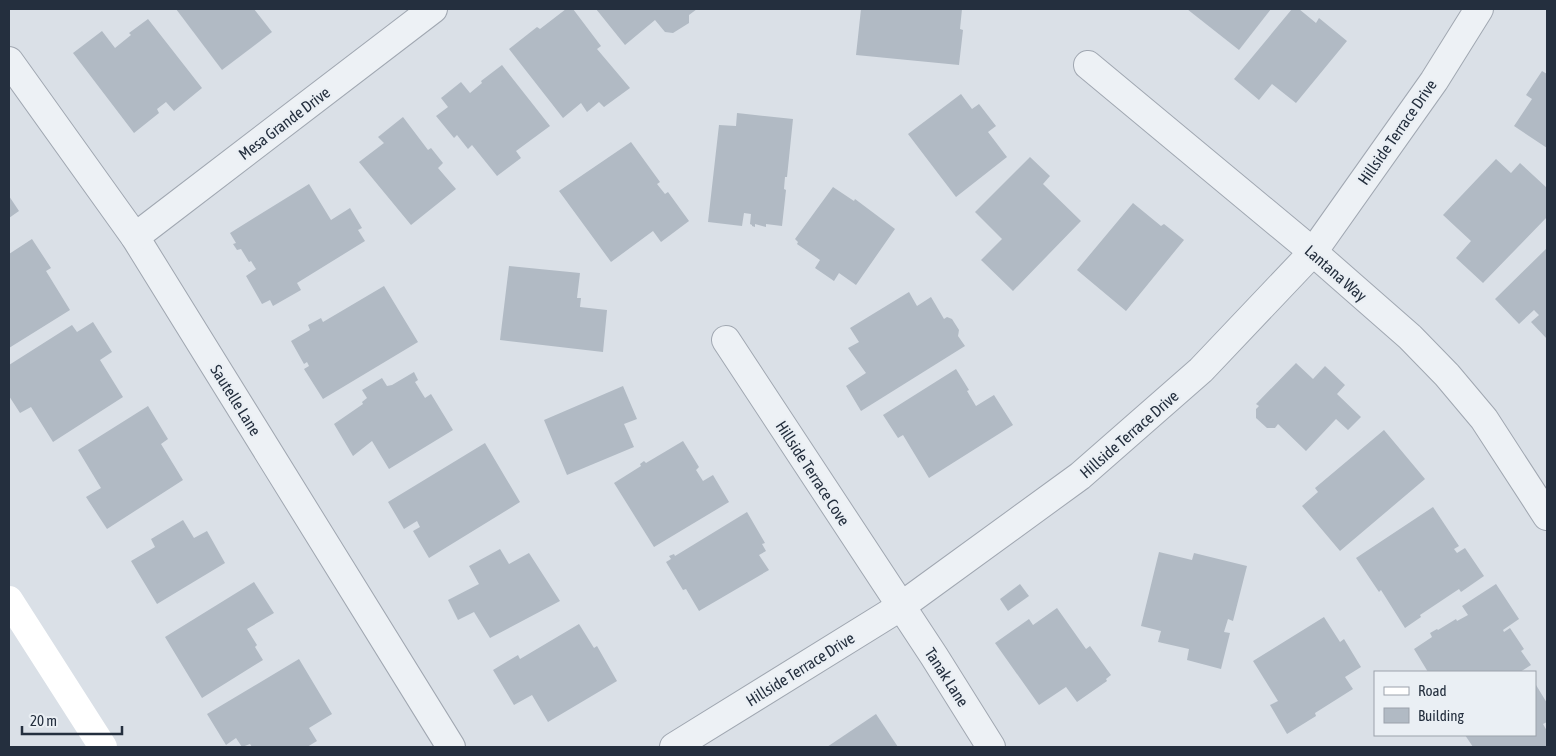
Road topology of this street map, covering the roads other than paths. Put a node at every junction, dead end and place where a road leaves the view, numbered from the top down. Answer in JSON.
{"nodes":[{"id":1,"x":433,"y":9,"type":"edge"},
{"id":2,"x":1478,"y":9,"type":"edge"},
{"id":3,"x":9,"y":61,"type":"edge"},
{"id":4,"x":1088,"y":65,"type":"dead end"},
{"id":5,"x":135,"y":237,"type":"junction"},
{"id":6,"x":1313,"y":252,"type":"junction"},
{"id":7,"x":726,"y":340,"type":"dead end"},
{"id":8,"x":1547,"y":516,"type":"edge"},
{"id":9,"x":9,"y":600,"type":"edge"},
{"id":10,"x":900,"y":607,"type":"junction"},
{"id":11,"x":103,"y":747,"type":"edge"},
{"id":12,"x":451,"y":747,"type":"edge"},
{"id":13,"x":674,"y":747,"type":"edge"},
{"id":14,"x":991,"y":747,"type":"edge"}],
"edges":[{"from":1,"to":5,"type":"street","name":"Mesa Grande Drive"},
{"from":2,"to":6,"type":"street","name":"Hillside Terrace Drive"},
{"from":3,"to":5,"type":"street","name":"Sautelle Lane"},
{"from":4,"to":6,"type":"street","name":"Lantana Way"},
{"from":5,"to":12,"type":"street","name":"Sautelle Lane"},
{"from":6,"to":8,"type":"street","name":"Lantana Way"},
{"from":6,"to":10,"type":"street","name":"Hillside Terrace Drive"},
{"from":7,"to":10,"type":"street","name":"Hillside Terrace Cove"},
{"from":9,"to":11,"type":"main road"},
{"from":10,"to":13,"type":"street","name":"Hillside Terrace Drive"},
{"from":10,"to":14,"type":"street","name":"Tanak Lane"}]}
